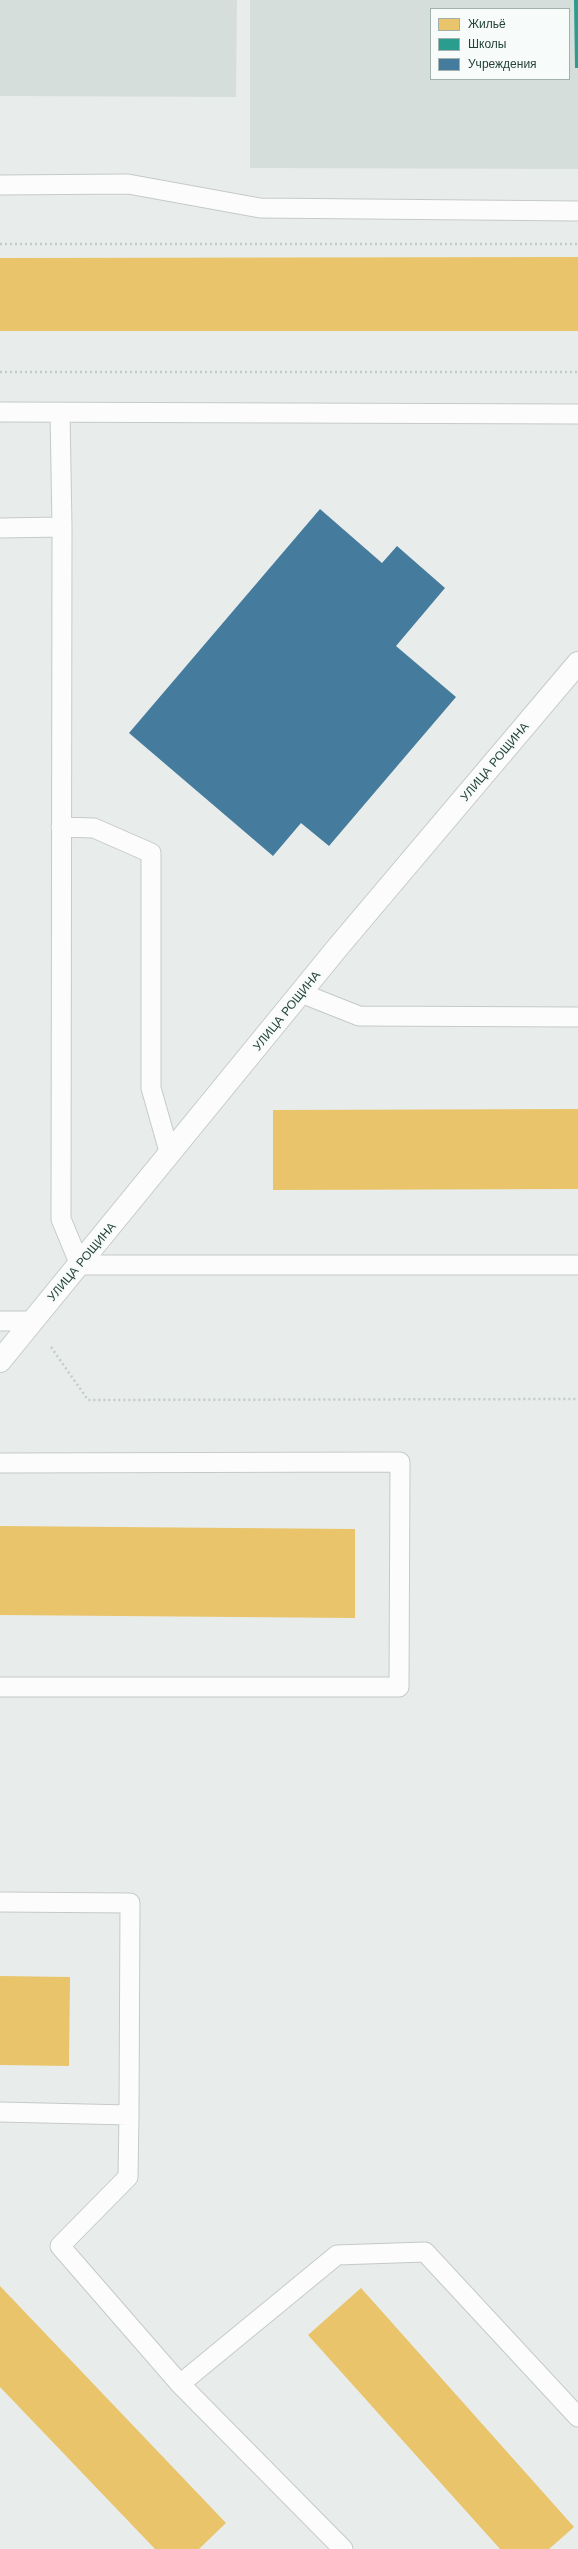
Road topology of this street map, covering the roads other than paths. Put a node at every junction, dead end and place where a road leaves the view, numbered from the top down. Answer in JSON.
{"nodes":[{"id":1,"x":0,"y":185,"type":"edge"},
{"id":2,"x":578,"y":211,"type":"edge"},
{"id":3,"x":0,"y":412,"type":"edge"},
{"id":4,"x":60,"y":412,"type":"junction"},
{"id":5,"x":578,"y":414,"type":"edge"},
{"id":6,"x":62,"y":527,"type":"junction"},
{"id":7,"x":0,"y":528,"type":"edge"},
{"id":8,"x":574,"y":674,"type":"edge"},
{"id":9,"x":62,"y":827,"type":"junction"},
{"id":10,"x":301,"y":993,"type":"junction"},
{"id":11,"x":578,"y":1016,"type":"edge"},
{"id":12,"x":170,"y":1155,"type":"junction"},
{"id":13,"x":578,"y":1265,"type":"edge"},
{"id":14,"x":80,"y":1266,"type":"junction"},
{"id":15,"x":0,"y":1321,"type":"edge"},
{"id":16,"x":33,"y":1321,"type":"junction"},
{"id":17,"x":0,"y":1361,"type":"edge"},
{"id":18,"x":0,"y":1464,"type":"edge"},
{"id":19,"x":0,"y":1687,"type":"edge"},
{"id":20,"x":0,"y":1902,"type":"edge"},
{"id":21,"x":0,"y":2112,"type":"edge"},
{"id":22,"x":129,"y":2115,"type":"junction"},
{"id":23,"x":180,"y":2384,"type":"junction"},
{"id":24,"x":578,"y":2417,"type":"edge"},
{"id":25,"x":342,"y":2549,"type":"edge"}],
"edges":[{"from":1,"to":2,"type":"lane"},
{"from":3,"to":4,"type":"lane"},
{"from":4,"to":5,"type":"lane"},
{"from":4,"to":6,"type":"lane"},
{"from":6,"to":7,"type":"lane"},
{"from":6,"to":9,"type":"lane"},
{"from":8,"to":10,"type":"street","name":"УЛИЦА РОЩИНА"},
{"from":9,"to":12,"type":"lane"},
{"from":9,"to":14,"type":"lane"},
{"from":10,"to":11,"type":"lane"},
{"from":10,"to":12,"type":"street","name":"УЛИЦА РОЩИНА"},
{"from":12,"to":14,"type":"street","name":"УЛИЦА РОЩИНА"},
{"from":13,"to":14,"type":"lane"},
{"from":14,"to":16,"type":"street","name":"УЛИЦА РОЩИНА"},
{"from":15,"to":16,"type":"lane"},
{"from":16,"to":17,"type":"street","name":"УЛИЦА РОЩИНА"},
{"from":18,"to":19,"type":"lane"},
{"from":20,"to":22,"type":"lane"},
{"from":21,"to":22,"type":"lane"},
{"from":22,"to":23,"type":"lane"},
{"from":23,"to":24,"type":"lane"},
{"from":23,"to":25,"type":"lane"}]}
